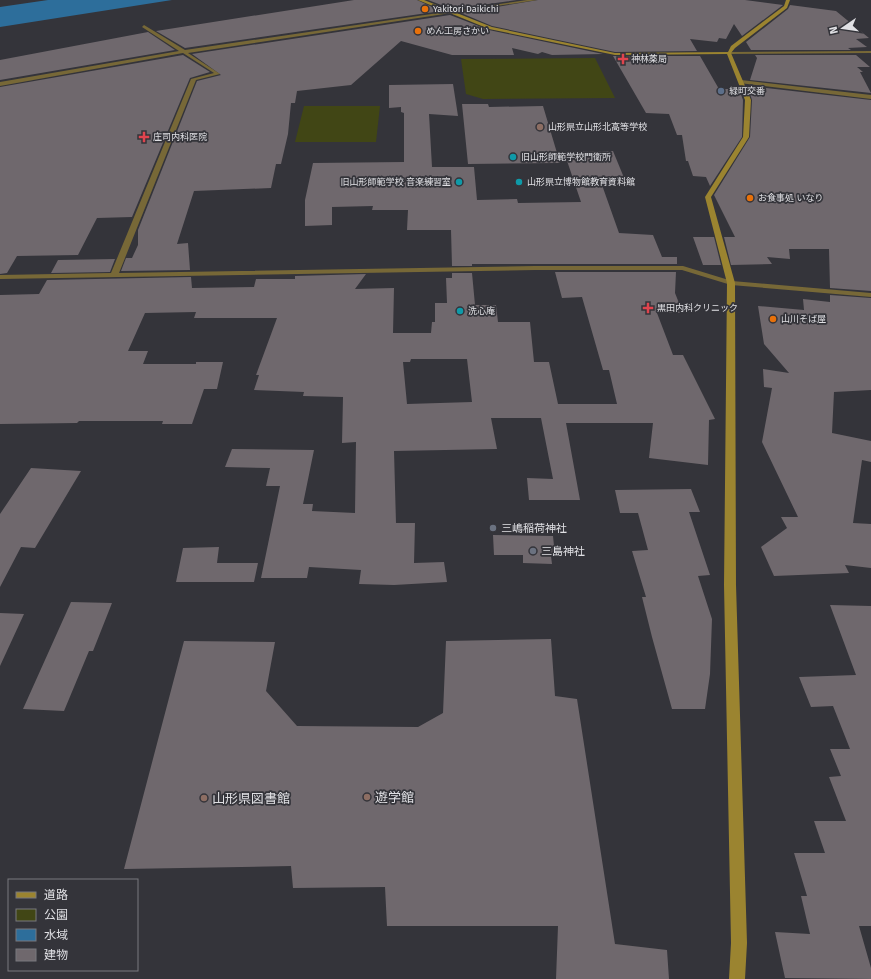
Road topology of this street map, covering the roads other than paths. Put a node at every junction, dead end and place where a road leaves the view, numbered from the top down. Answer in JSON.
{"nodes":[{"id":1,"x":420,"y":0,"type":"edge"},
{"id":2,"x":535,"y":0,"type":"edge"},
{"id":3,"x":788,"y":0,"type":"edge"},
{"id":4,"x":450,"y":12,"type":"junction"},
{"id":5,"x":144,"y":26,"type":"dead end"},
{"id":6,"x":182,"y":52,"type":"junction"},
{"id":7,"x":871,"y":52,"type":"edge"},
{"id":8,"x":729,"y":53,"type":"junction"},
{"id":9,"x":741,"y":82,"type":"junction"},
{"id":10,"x":0,"y":84,"type":"edge"},
{"id":11,"x":871,"y":98,"type":"edge"},
{"id":12,"x":114,"y":275,"type":"junction"},
{"id":13,"x":0,"y":277,"type":"edge"},
{"id":14,"x":731,"y":283,"type":"junction"},
{"id":15,"x":871,"y":295,"type":"edge"},
{"id":16,"x":737,"y":979,"type":"edge"}],
"edges":[{"from":1,"to":4,"type":"street"},
{"from":2,"to":4,"type":"street"},
{"from":3,"to":8,"type":"street"},
{"from":4,"to":6,"type":"street"},
{"from":4,"to":8,"type":"street"},
{"from":5,"to":6,"type":"street"},
{"from":6,"to":10,"type":"street"},
{"from":6,"to":12,"type":"street"},
{"from":7,"to":8,"type":"street"},
{"from":8,"to":9,"type":"street"},
{"from":9,"to":11,"type":"street"},
{"from":9,"to":14,"type":"street"},
{"from":12,"to":13,"type":"street"},
{"from":12,"to":14,"type":"street"},
{"from":14,"to":15,"type":"street"},
{"from":14,"to":16,"type":"street"}]}
